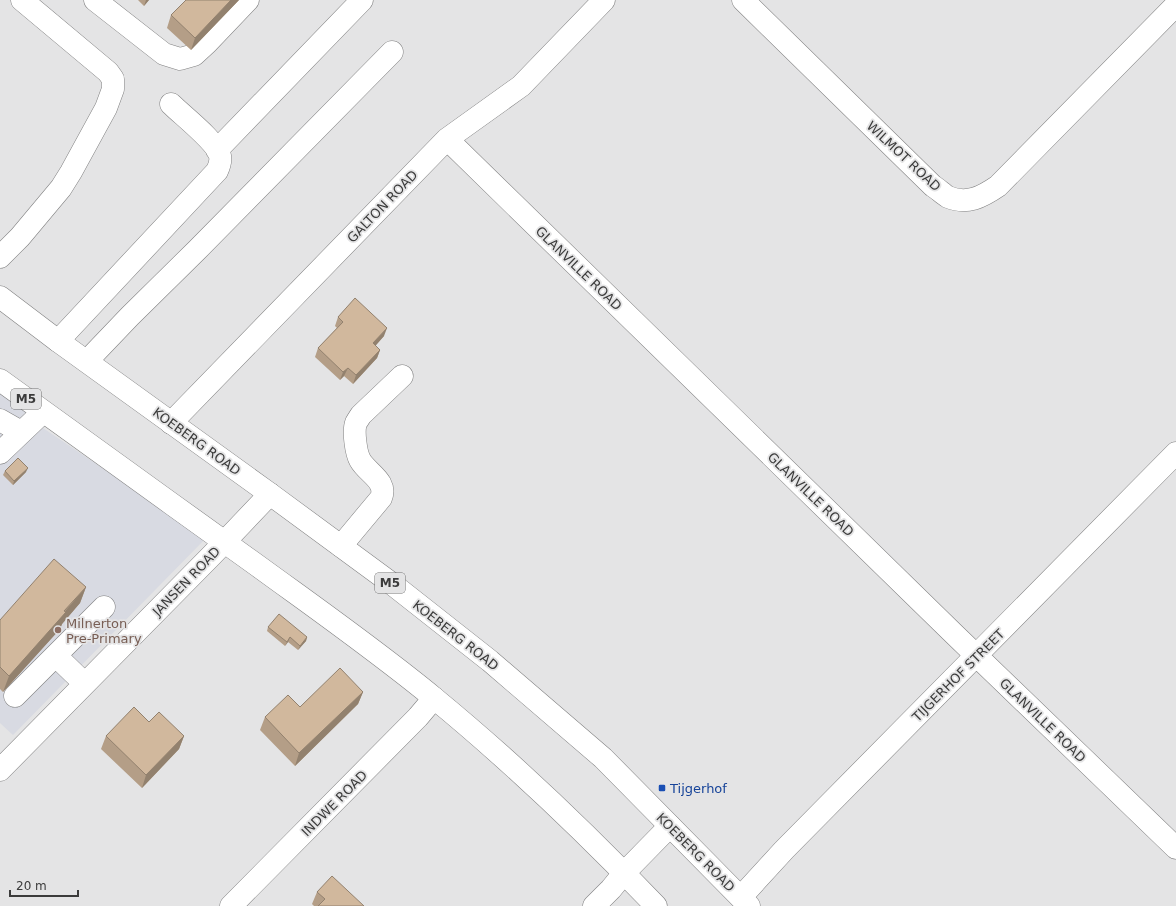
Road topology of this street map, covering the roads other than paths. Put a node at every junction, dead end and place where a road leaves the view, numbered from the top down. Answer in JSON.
{"nodes":[{"id":1,"x":22,"y":0,"type":"edge"},
{"id":2,"x":95,"y":0,"type":"edge"},
{"id":3,"x":248,"y":0,"type":"edge"},
{"id":4,"x":362,"y":0,"type":"edge"},
{"id":5,"x":604,"y":0,"type":"edge"},
{"id":6,"x":743,"y":0,"type":"edge"},
{"id":7,"x":1176,"y":5,"type":"edge"},
{"id":8,"x":392,"y":52,"type":"dead end"},
{"id":9,"x":171,"y":104,"type":"dead end"},
{"id":10,"x":447,"y":140,"type":"junction"},
{"id":11,"x":217,"y":150,"type":"junction"},
{"id":12,"x":0,"y":256,"type":"edge"},
{"id":13,"x":0,"y":297,"type":"edge"},
{"id":14,"x":58,"y":341,"type":"junction"},
{"id":15,"x":86,"y":361,"type":"junction"},
{"id":16,"x":402,"y":376,"type":"dead end"},
{"id":17,"x":0,"y":380,"type":"edge"},
{"id":18,"x":43,"y":412,"type":"junction"},
{"id":19,"x":0,"y":420,"type":"edge"},
{"id":20,"x":171,"y":423,"type":"junction"},
{"id":21,"x":21,"y":432,"type":"junction"},
{"id":22,"x":0,"y":453,"type":"edge"},
{"id":23,"x":1176,"y":453,"type":"edge"},
{"id":24,"x":270,"y":494,"type":"junction"},
{"id":25,"x":224,"y":541,"type":"junction"},
{"id":26,"x":341,"y":546,"type":"junction"},
{"id":27,"x":104,"y":607,"type":"dead end"},
{"id":28,"x":56,"y":656,"type":"junction"},
{"id":29,"x":977,"y":656,"type":"junction"},
{"id":30,"x":84,"y":683,"type":"junction"},
{"id":31,"x":15,"y":696,"type":"dead end"},
{"id":32,"x":434,"y":698,"type":"junction"},
{"id":33,"x":0,"y":770,"type":"edge"},
{"id":34,"x":670,"y":826,"type":"junction"},
{"id":35,"x":1176,"y":848,"type":"edge"},
{"id":36,"x":624,"y":872,"type":"junction"},
{"id":37,"x":745,"y":901,"type":"edge"},
{"id":38,"x":231,"y":906,"type":"edge"},
{"id":39,"x":594,"y":906,"type":"edge"},
{"id":40,"x":656,"y":906,"type":"edge"}],
"edges":[{"from":1,"to":12,"type":"street"},
{"from":2,"to":3,"type":"street"},
{"from":4,"to":11,"type":"street"},
{"from":5,"to":10,"type":"street","name":"GALTON ROAD"},
{"from":6,"to":7,"type":"street","name":"WILMOT ROAD"},
{"from":8,"to":15,"type":"street"},
{"from":9,"to":11,"type":"street"},
{"from":10,"to":20,"type":"street","name":"GALTON ROAD"},
{"from":10,"to":29,"type":"street","name":"GLANVILLE ROAD"},
{"from":11,"to":14,"type":"street"},
{"from":13,"to":14,"type":"street","name":"KOEBERG ROAD","number":"M5"},
{"from":14,"to":15,"type":"street","name":"KOEBERG ROAD","number":"M5"},
{"from":15,"to":20,"type":"street","name":"KOEBERG ROAD","number":"M5"},
{"from":16,"to":26,"type":"street"},
{"from":17,"to":18,"type":"street","number":"M5"},
{"from":18,"to":21,"type":"street"},
{"from":18,"to":25,"type":"street","number":"M5"},
{"from":19,"to":21,"type":"street"},
{"from":20,"to":24,"type":"street","name":"KOEBERG ROAD","number":"M5"},
{"from":21,"to":22,"type":"street"},
{"from":23,"to":29,"type":"street","name":"TIJGERHOF STREET"},
{"from":24,"to":25,"type":"street","name":"JANSEN ROAD"},
{"from":24,"to":26,"type":"street","name":"KOEBERG ROAD","number":"M5"},
{"from":25,"to":30,"type":"street","name":"JANSEN ROAD"},
{"from":25,"to":32,"type":"street","number":"M5"},
{"from":26,"to":34,"type":"street","name":"KOEBERG ROAD","number":"M5"},
{"from":27,"to":28,"type":"street"},
{"from":28,"to":30,"type":"street"},
{"from":28,"to":31,"type":"street"},
{"from":29,"to":35,"type":"street","name":"GLANVILLE ROAD"},
{"from":29,"to":37,"type":"street","name":"TIJGERHOF STREET"},
{"from":30,"to":33,"type":"street","name":"JANSEN ROAD"},
{"from":32,"to":36,"type":"street","number":"M5"},
{"from":32,"to":38,"type":"street","name":"INDWE ROAD"},
{"from":34,"to":36,"type":"street"},
{"from":34,"to":37,"type":"street","name":"KOEBERG ROAD","number":"M5"},
{"from":36,"to":39,"type":"street"},
{"from":36,"to":40,"type":"street","number":"M5"}]}
